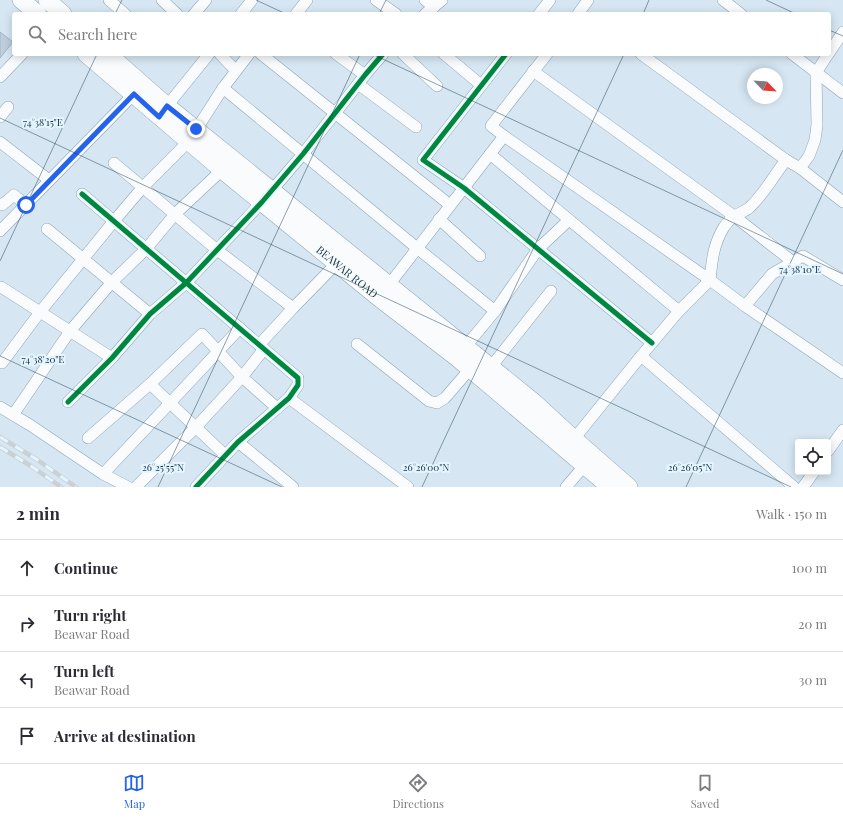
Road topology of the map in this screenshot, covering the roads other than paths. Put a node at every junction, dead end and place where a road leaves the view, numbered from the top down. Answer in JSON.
{"nodes":[{"id":1,"x":47,"y":0,"type":"edge"},
{"id":2,"x":109,"y":0,"type":"edge"},
{"id":3,"x":162,"y":0,"type":"edge"},
{"id":4,"x":206,"y":0,"type":"edge"},
{"id":5,"x":252,"y":0,"type":"edge"},
{"id":6,"x":307,"y":0,"type":"edge"},
{"id":7,"x":376,"y":0,"type":"edge"},
{"id":8,"x":425,"y":0,"type":"edge"},
{"id":9,"x":550,"y":0,"type":"edge"},
{"id":10,"x":588,"y":0,"type":"edge"},
{"id":11,"x":723,"y":0,"type":"edge"},
{"id":12,"x":434,"y":7,"type":"edge"},
{"id":13,"x":61,"y":12,"type":"edge"},
{"id":14,"x":123,"y":12,"type":"edge"},
{"id":15,"x":175,"y":12,"type":"edge"},
{"id":16,"x":196,"y":12,"type":"edge"},
{"id":17,"x":243,"y":12,"type":"edge"},
{"id":18,"x":298,"y":12,"type":"edge"},
{"id":19,"x":393,"y":12,"type":"edge"},
{"id":20,"x":540,"y":12,"type":"edge"},
{"id":21,"x":582,"y":12,"type":"edge"},
{"id":22,"x":738,"y":12,"type":"edge"},
{"id":23,"x":843,"y":32,"type":"edge"},
{"id":24,"x":831,"y":51,"type":"edge"},
{"id":25,"x":20,"y":56,"type":"edge"},
{"id":26,"x":88,"y":56,"type":"edge"},
{"id":27,"x":110,"y":56,"type":"edge"},
{"id":28,"x":207,"y":56,"type":"edge"},
{"id":29,"x":222,"y":56,"type":"edge"},
{"id":30,"x":247,"y":56,"type":"edge"},
{"id":31,"x":264,"y":56,"type":"edge"},
{"id":32,"x":338,"y":56,"type":"edge"},
{"id":33,"x":382,"y":56,"type":"edge"},
{"id":34,"x":405,"y":56,"type":"edge"},
{"id":35,"x":446,"y":56,"type":"edge"},
{"id":36,"x":504,"y":56,"type":"edge"},
{"id":37,"x":545,"y":56,"type":"edge"},
{"id":38,"x":644,"y":56,"type":"edge"},
{"id":39,"x":795,"y":56,"type":"edge"},
{"id":40,"x":828,"y":56,"type":"edge"},
{"id":41,"x":236,"y":71,"type":"junction"},
{"id":42,"x":534,"y":71,"type":"junction"},
{"id":43,"x":816,"y":73,"type":"junction"},
{"id":44,"x":0,"y":77,"type":"edge"},
{"id":45,"x":361,"y":79,"type":"junction"},
{"id":46,"x":481,"y":85,"type":"junction"},
{"id":47,"x":437,"y":86,"type":"dead end"},
{"id":48,"x":223,"y":88,"type":"junction"},
{"id":49,"x":843,"y":93,"type":"edge"},
{"id":50,"x":134,"y":94,"type":"junction"},
{"id":51,"x":8,"y":107,"type":"dead end"},
{"id":52,"x":163,"y":111,"type":"junction"},
{"id":53,"x":335,"y":113,"type":"junction"},
{"id":54,"x":0,"y":117,"type":"edge"},
{"id":55,"x":416,"y":127,"type":"dead end"},
{"id":56,"x":192,"y":135,"type":"junction"},
{"id":57,"x":504,"y":136,"type":"junction"},
{"id":58,"x":0,"y":142,"type":"edge"},
{"id":59,"x":303,"y":154,"type":"junction"},
{"id":60,"x":490,"y":154,"type":"junction"},
{"id":61,"x":786,"y":160,"type":"junction"},
{"id":62,"x":114,"y":163,"type":"dead end"},
{"id":63,"x":800,"y":168,"type":"junction"},
{"id":64,"x":222,"y":170,"type":"junction"},
{"id":65,"x":49,"y":180,"type":"junction"},
{"id":66,"x":143,"y":187,"type":"junction"},
{"id":67,"x":464,"y":188,"type":"junction"},
{"id":68,"x":82,"y":194,"type":"dead end"},
{"id":69,"x":266,"y":196,"type":"junction"},
{"id":70,"x":843,"y":202,"type":"edge"},
{"id":71,"x":0,"y":204,"type":"edge"},
{"id":72,"x":26,"y":205,"type":"junction"},
{"id":73,"x":450,"y":206,"type":"junction"},
{"id":74,"x":175,"y":214,"type":"junction"},
{"id":75,"x":734,"y":216,"type":"junction"},
{"id":76,"x":439,"y":219,"type":"junction"},
{"id":77,"x":569,"y":220,"type":"junction"},
{"id":78,"x":114,"y":221,"type":"junction"},
{"id":79,"x":47,"y":229,"type":"dead end"},
{"id":80,"x":0,"y":231,"type":"edge"},
{"id":81,"x":417,"y":248,"type":"junction"},
{"id":82,"x":146,"y":249,"type":"junction"},
{"id":83,"x":538,"y":249,"type":"junction"},
{"id":84,"x":217,"y":250,"type":"junction"},
{"id":85,"x":480,"y":256,"type":"dead end"},
{"id":86,"x":83,"y":259,"type":"junction"},
{"id":87,"x":793,"y":262,"type":"junction"},
{"id":88,"x":337,"y":263,"type":"junction"},
{"id":89,"x":710,"y":280,"type":"junction"},
{"id":90,"x":843,"y":280,"type":"edge"},
{"id":91,"x":112,"y":282,"type":"junction"},
{"id":92,"x":186,"y":283,"type":"junction"},
{"id":93,"x":389,"y":284,"type":"junction"},
{"id":94,"x":1,"y":287,"type":"edge"},
{"id":95,"x":551,"y":291,"type":"dead end"},
{"id":96,"x":379,"y":298,"type":"junction"},
{"id":97,"x":745,"y":306,"type":"junction"},
{"id":98,"x":293,"y":308,"type":"junction"},
{"id":99,"x":495,"y":311,"type":"junction"},
{"id":100,"x":679,"y":311,"type":"junction"},
{"id":101,"x":40,"y":312,"type":"junction"},
{"id":102,"x":150,"y":314,"type":"junction"},
{"id":103,"x":240,"y":328,"type":"junction"},
{"id":104,"x":70,"y":331,"type":"junction"},
{"id":105,"x":652,"y":343,"type":"junction"},
{"id":106,"x":357,"y":344,"type":"dead end"},
{"id":107,"x":261,"y":347,"type":"junction"},
{"id":108,"x":218,"y":351,"type":"junction"},
{"id":109,"x":461,"y":352,"type":"junction"},
{"id":110,"x":640,"y":356,"type":"junction"},
{"id":111,"x":112,"y":358,"type":"junction"},
{"id":112,"x":2,"y":363,"type":"dead end"},
{"id":113,"x":480,"y":372,"type":"junction"},
{"id":114,"x":843,"y":374,"type":"edge"},
{"id":115,"x":242,"y":377,"type":"junction"},
{"id":116,"x":150,"y":384,"type":"junction"},
{"id":117,"x":288,"y":398,"type":"junction"},
{"id":118,"x":68,"y":402,"type":"dead end"},
{"id":119,"x":170,"y":403,"type":"junction"},
{"id":120,"x":0,"y":407,"type":"edge"},
{"id":121,"x":277,"y":408,"type":"junction"},
{"id":122,"x":12,"y":415,"type":"junction"},
{"id":123,"x":196,"y":427,"type":"junction"},
{"id":124,"x":843,"y":430,"type":"edge"},
{"id":125,"x":88,"y":438,"type":"dead end"},
{"id":126,"x":238,"y":442,"type":"junction"},
{"id":127,"x":570,"y":444,"type":"junction"},
{"id":128,"x":831,"y":447,"type":"edge"},
{"id":129,"x":225,"y":455,"type":"junction"},
{"id":130,"x":585,"y":465,"type":"junction"},
{"id":131,"x":103,"y":474,"type":"junction"},
{"id":132,"x":812,"y":475,"type":"edge"},
{"id":133,"x":128,"y":487,"type":"edge"},
{"id":134,"x":136,"y":487,"type":"edge"},
{"id":135,"x":196,"y":487,"type":"edge"},
{"id":136,"x":293,"y":487,"type":"edge"},
{"id":137,"x":408,"y":487,"type":"edge"},
{"id":138,"x":566,"y":487,"type":"edge"},
{"id":139,"x":610,"y":487,"type":"edge"},
{"id":140,"x":629,"y":487,"type":"edge"},
{"id":141,"x":794,"y":487,"type":"edge"},
{"id":142,"x":803,"y":487,"type":"edge"}],
"edges":[{"from":1,"to":13,"type":"main road"},
{"from":2,"to":14,"type":"street"},
{"from":3,"to":15,"type":"street"},
{"from":4,"to":16,"type":"street"},
{"from":5,"to":17,"type":"street"},
{"from":6,"to":18,"type":"street"},
{"from":7,"to":19,"type":"street"},
{"from":8,"to":12,"type":"street"},
{"from":9,"to":20,"type":"street"},
{"from":10,"to":21,"type":"street"},
{"from":11,"to":22,"type":"street"},
{"from":23,"to":24,"type":"street"},
{"from":25,"to":44,"type":"street"},
{"from":26,"to":50,"type":"main road","name":"BEAWAR ROAD"},
{"from":27,"to":52,"type":"main road","name":"BEAWAR ROAD"},
{"from":28,"to":52,"type":"street"},
{"from":29,"to":41,"type":"street"},
{"from":30,"to":41,"type":"street"},
{"from":31,"to":53,"type":"street"},
{"from":32,"to":45,"type":"street"},
{"from":33,"to":45,"type":"street"},
{"from":34,"to":47,"type":"street"},
{"from":35,"to":46,"type":"street"},
{"from":36,"to":46,"type":"street"},
{"from":37,"to":42,"type":"street"},
{"from":38,"to":61,"type":"street"},
{"from":39,"to":43,"type":"street"},
{"from":40,"to":43,"type":"street"},
{"from":41,"to":48,"type":"street"},
{"from":42,"to":57,"type":"street"},
{"from":42,"to":75,"type":"street"},
{"from":43,"to":49,"type":"street"},
{"from":43,"to":63,"type":"street"},
{"from":45,"to":53,"type":"street"},
{"from":45,"to":55,"type":"street"},
{"from":46,"to":67,"type":"street"},
{"from":48,"to":56,"type":"street"},
{"from":48,"to":59,"type":"street"},
{"from":50,"to":52,"type":"main road","name":"BEAWAR ROAD"},
{"from":50,"to":65,"type":"street"},
{"from":51,"to":54,"type":"street"},
{"from":52,"to":56,"type":"main road","name":"BEAWAR ROAD"},
{"from":53,"to":59,"type":"street"},
{"from":53,"to":73,"type":"street"},
{"from":56,"to":64,"type":"main road","name":"BEAWAR ROAD"},
{"from":56,"to":66,"type":"street"},
{"from":56,"to":69,"type":"main road","name":"BEAWAR ROAD"},
{"from":57,"to":60,"type":"street"},
{"from":57,"to":89,"type":"street"},
{"from":58,"to":65,"type":"street"},
{"from":59,"to":69,"type":"street"},
{"from":59,"to":81,"type":"street"},
{"from":60,"to":67,"type":"street"},
{"from":60,"to":77,"type":"street"},
{"from":61,"to":63,"type":"street"},
{"from":61,"to":75,"type":"street"},
{"from":62,"to":66,"type":"street"},
{"from":63,"to":70,"type":"street"},
{"from":64,"to":69,"type":"main road","name":"BEAWAR ROAD"},
{"from":64,"to":74,"type":"street"},
{"from":65,"to":72,"type":"street"},
{"from":66,"to":74,"type":"street"},
{"from":66,"to":78,"type":"street"},
{"from":67,"to":73,"type":"street"},
{"from":67,"to":83,"type":"street"},
{"from":68,"to":78,"type":"street"},
{"from":69,"to":84,"type":"street"},
{"from":69,"to":88,"type":"main road","name":"BEAWAR ROAD"},
{"from":69,"to":93,"type":"main road","name":"BEAWAR ROAD"},
{"from":71,"to":72,"type":"street"},
{"from":72,"to":80,"type":"street"},
{"from":73,"to":76,"type":"street"},
{"from":74,"to":82,"type":"street"},
{"from":74,"to":84,"type":"street"},
{"from":75,"to":87,"type":"street"},
{"from":75,"to":89,"type":"street"},
{"from":76,"to":81,"type":"street"},
{"from":76,"to":85,"type":"street"},
{"from":77,"to":83,"type":"street"},
{"from":77,"to":100,"type":"street"},
{"from":78,"to":82,"type":"street"},
{"from":78,"to":86,"type":"street"},
{"from":79,"to":86,"type":"street"},
{"from":81,"to":93,"type":"street"},
{"from":81,"to":99,"type":"street"},
{"from":82,"to":91,"type":"street"},
{"from":82,"to":92,"type":"street"},
{"from":83,"to":99,"type":"street"},
{"from":83,"to":105,"type":"street"},
{"from":84,"to":92,"type":"street"},
{"from":84,"to":98,"type":"street"},
{"from":86,"to":91,"type":"street"},
{"from":86,"to":101,"type":"street"},
{"from":87,"to":90,"type":"street"},
{"from":87,"to":97,"type":"street"},
{"from":88,"to":96,"type":"main road","name":"BEAWAR ROAD"},
{"from":88,"to":98,"type":"street"},
{"from":89,"to":97,"type":"street"},
{"from":89,"to":100,"type":"street"},
{"from":91,"to":102,"type":"street"},
{"from":91,"to":104,"type":"street"},
{"from":92,"to":102,"type":"street"},
{"from":92,"to":103,"type":"street"},
{"from":93,"to":96,"type":"street"},
{"from":93,"to":109,"type":"main road","name":"BEAWAR ROAD"},
{"from":94,"to":101,"type":"street"},
{"from":95,"to":113,"type":"street"},
{"from":96,"to":109,"type":"main road","name":"BEAWAR ROAD"},
{"from":97,"to":114,"type":"street"},
{"from":98,"to":107,"type":"street"},
{"from":99,"to":109,"type":"street"},
{"from":100,"to":105,"type":"street"},
{"from":101,"to":104,"type":"street"},
{"from":101,"to":112,"type":"street"},
{"from":102,"to":111,"type":"street"},
{"from":103,"to":107,"type":"street"},
{"from":103,"to":108,"type":"street"},
{"from":104,"to":111,"type":"street"},
{"from":104,"to":122,"type":"street"},
{"from":105,"to":110,"type":"street"},
{"from":106,"to":113,"type":"street"},
{"from":107,"to":115,"type":"street"},
{"from":107,"to":117,"type":"street"},
{"from":108,"to":115,"type":"street"},
{"from":108,"to":116,"type":"street"},
{"from":108,"to":119,"type":"street"},
{"from":109,"to":113,"type":"main road","name":"BEAWAR ROAD"},
{"from":110,"to":127,"type":"street"},
{"from":110,"to":141,"type":"street"},
{"from":111,"to":118,"type":"street"},
{"from":113,"to":127,"type":"main road","name":"BEAWAR ROAD"},
{"from":115,"to":121,"type":"street"},
{"from":115,"to":123,"type":"street"},
{"from":116,"to":119,"type":"street"},
{"from":116,"to":125,"type":"street"},
{"from":117,"to":121,"type":"street"},
{"from":117,"to":137,"type":"street"},
{"from":119,"to":123,"type":"street"},
{"from":119,"to":131,"type":"street"},
{"from":120,"to":122,"type":"street"},
{"from":121,"to":126,"type":"street"},
{"from":122,"to":131,"type":"street"},
{"from":123,"to":129,"type":"street"},
{"from":123,"to":134,"type":"street"},
{"from":124,"to":128,"type":"street"},
{"from":126,"to":129,"type":"street"},
{"from":126,"to":136,"type":"street"},
{"from":127,"to":130,"type":"main road","name":"BEAWAR ROAD"},
{"from":127,"to":140,"type":"main road","name":"BEAWAR ROAD"},
{"from":129,"to":135,"type":"street"},
{"from":130,"to":138,"type":"street"},
{"from":130,"to":139,"type":"main road","name":"BEAWAR ROAD"},
{"from":131,"to":133,"type":"street"},
{"from":132,"to":142,"type":"street"}]}
